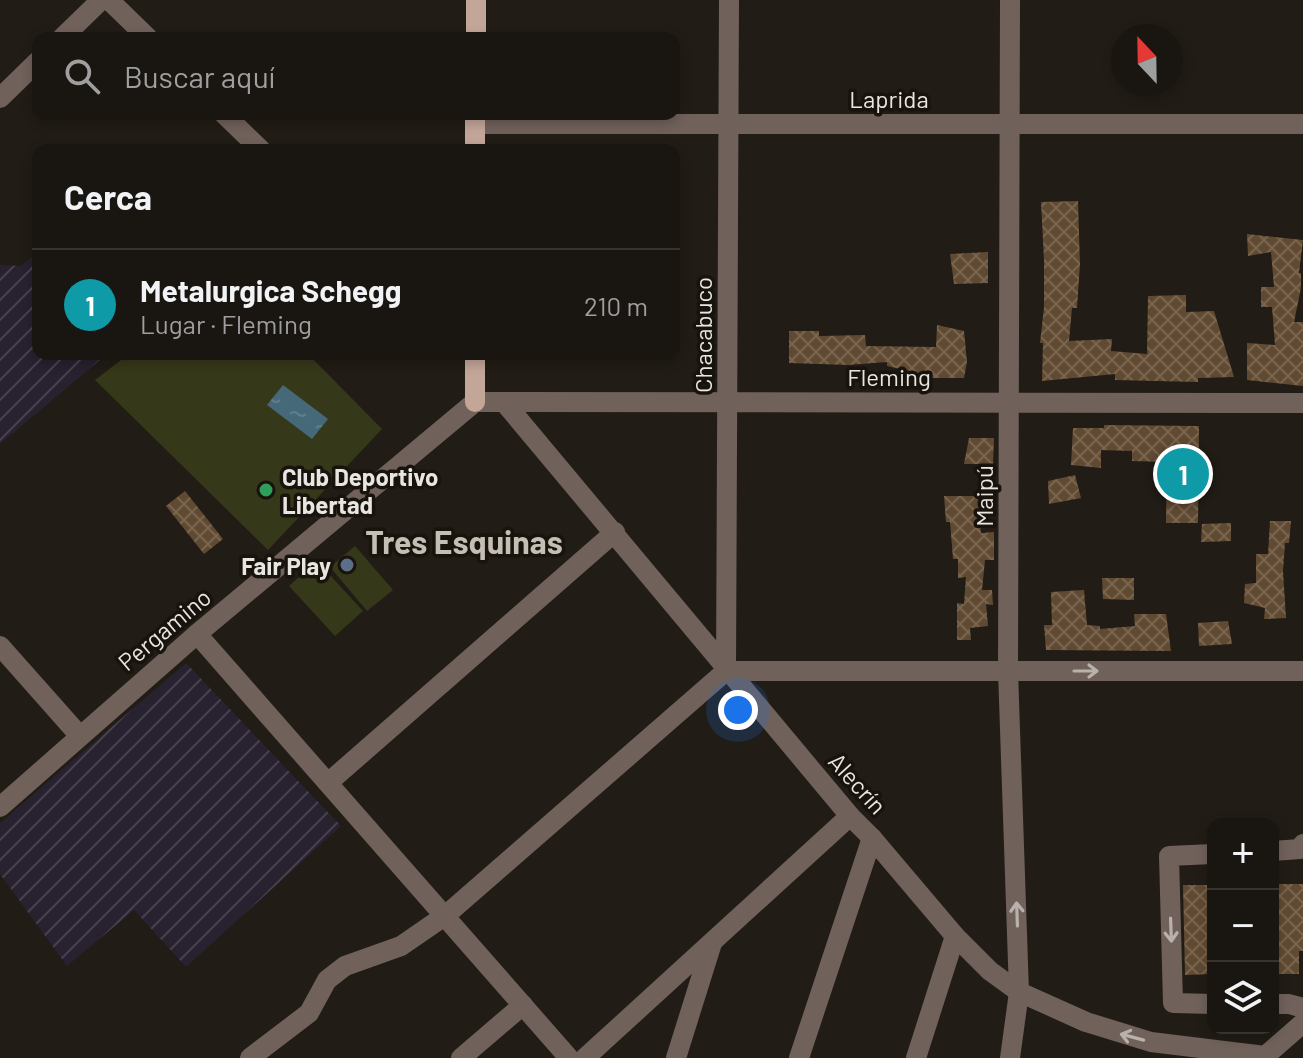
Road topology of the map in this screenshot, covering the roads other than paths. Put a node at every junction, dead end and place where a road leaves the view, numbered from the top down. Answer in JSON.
{"nodes":[{"id":1,"x":101,"y":0,"type":"edge"},
{"id":2,"x":109,"y":0,"type":"edge"},
{"id":3,"x":476,"y":0,"type":"edge"},
{"id":4,"x":729,"y":0,"type":"edge"},
{"id":5,"x":1010,"y":0,"type":"edge"},
{"id":6,"x":68,"y":32,"type":"edge"},
{"id":7,"x":142,"y":32,"type":"edge"},
{"id":8,"x":476,"y":32,"type":"edge"},
{"id":9,"x":32,"y":67,"type":"edge"},
{"id":10,"x":0,"y":98,"type":"edge"},
{"id":11,"x":230,"y":120,"type":"edge"},
{"id":12,"x":475,"y":120,"type":"edge"},
{"id":13,"x":526,"y":120,"type":"edge"},
{"id":14,"x":729,"y":124,"type":"junction"},
{"id":15,"x":1010,"y":124,"type":"junction"},
{"id":16,"x":1303,"y":124,"type":"edge"},
{"id":17,"x":255,"y":144,"type":"edge"},
{"id":18,"x":475,"y":144,"type":"edge"},
{"id":19,"x":475,"y":360,"type":"edge"},
{"id":20,"x":475,"y":402,"type":"junction"},
{"id":21,"x":504,"y":402,"type":"junction"},
{"id":22,"x":727,"y":402,"type":"junction"},
{"id":23,"x":1009,"y":402,"type":"junction"},
{"id":24,"x":1303,"y":403,"type":"edge"},
{"id":25,"x":615,"y":532,"type":"junction"},
{"id":26,"x":197,"y":634,"type":"junction"},
{"id":27,"x":0,"y":646,"type":"edge"},
{"id":28,"x":726,"y":671,"type":"junction"},
{"id":29,"x":1008,"y":671,"type":"junction"},
{"id":30,"x":1303,"y":671,"type":"edge"},
{"id":31,"x":79,"y":735,"type":"junction"},
{"id":32,"x":329,"y":782,"type":"junction"},
{"id":33,"x":0,"y":807,"type":"edge"},
{"id":34,"x":850,"y":816,"type":"junction"},
{"id":35,"x":872,"y":838,"type":"junction"},
{"id":36,"x":1303,"y":844,"type":"edge"},
{"id":37,"x":1279,"y":851,"type":"edge"},
{"id":38,"x":1207,"y":854,"type":"edge"},
{"id":39,"x":446,"y":915,"type":"junction"},
{"id":40,"x":955,"y":936,"type":"junction"},
{"id":41,"x":713,"y":939,"type":"junction"},
{"id":42,"x":1019,"y":992,"type":"junction"},
{"id":43,"x":1207,"y":1004,"type":"edge"},
{"id":44,"x":1279,"y":1004,"type":"edge"},
{"id":45,"x":523,"y":1005,"type":"junction"},
{"id":46,"x":1303,"y":1008,"type":"edge"},
{"id":47,"x":1303,"y":1023,"type":"edge"},
{"id":48,"x":1264,"y":1057,"type":"edge"},
{"id":49,"x":250,"y":1058,"type":"edge"},
{"id":50,"x":461,"y":1058,"type":"edge"},
{"id":51,"x":569,"y":1058,"type":"edge"},
{"id":52,"x":585,"y":1058,"type":"edge"},
{"id":53,"x":676,"y":1058,"type":"edge"},
{"id":54,"x":799,"y":1058,"type":"edge"},
{"id":55,"x":916,"y":1058,"type":"edge"},
{"id":56,"x":1010,"y":1058,"type":"edge"}],
"edges":[{"from":1,"to":6,"type":"street"},
{"from":2,"to":7,"type":"street"},
{"from":3,"to":8,"type":"main road"},
{"from":4,"to":14,"type":"street","name":"Chacabuco"},
{"from":5,"to":15,"type":"street","name":"Maipú"},
{"from":9,"to":10,"type":"street"},
{"from":11,"to":17,"type":"street"},
{"from":12,"to":18,"type":"main road"},
{"from":13,"to":14,"type":"street","name":"Laprida"},
{"from":14,"to":15,"type":"street","name":"Laprida"},
{"from":14,"to":22,"type":"street","name":"Chacabuco"},
{"from":15,"to":16,"type":"street","name":"Laprida"},
{"from":15,"to":23,"type":"street","name":"Maipú"},
{"from":19,"to":20,"type":"main road"},
{"from":20,"to":21,"type":"street","name":"Fleming"},
{"from":20,"to":26,"type":"street","name":"Pergamino"},
{"from":21,"to":22,"type":"street","name":"Fleming"},
{"from":21,"to":25,"type":"street","name":"Alecrín"},
{"from":22,"to":23,"type":"street","name":"Fleming"},
{"from":22,"to":28,"type":"street","name":"Chacabuco"},
{"from":23,"to":24,"type":"street","name":"Fleming"},
{"from":23,"to":29,"type":"street","name":"Maipú"},
{"from":25,"to":28,"type":"street","name":"Alecrín"},
{"from":25,"to":32,"type":"street"},
{"from":26,"to":31,"type":"street","name":"Pergamino"},
{"from":26,"to":32,"type":"street"},
{"from":27,"to":31,"type":"street"},
{"from":28,"to":29,"type":"street"},
{"from":28,"to":34,"type":"street","name":"Alecrín"},
{"from":28,"to":39,"type":"street"},
{"from":29,"to":30,"type":"street","one_way":true},
{"from":42,"to":29,"type":"street","name":"Maipú","one_way":true},
{"from":31,"to":33,"type":"street","name":"Pergamino"},
{"from":32,"to":39,"type":"street"},
{"from":34,"to":35,"type":"street","name":"Alecrín"},
{"from":34,"to":41,"type":"street"},
{"from":35,"to":40,"type":"street","name":"Alecrín"},
{"from":35,"to":54,"type":"street"},
{"from":36,"to":37,"type":"street"},
{"from":38,"to":43,"type":"street","one_way":true},
{"from":39,"to":45,"type":"street"},
{"from":39,"to":49,"type":"street"},
{"from":40,"to":42,"type":"street","name":"Alecrín"},
{"from":40,"to":55,"type":"street"},
{"from":41,"to":52,"type":"street"},
{"from":41,"to":53,"type":"street"},
{"from":48,"to":42,"type":"street","name":"Alecrín","one_way":true},
{"from":42,"to":56,"type":"street","name":"Maipú"},
{"from":44,"to":46,"type":"street"},
{"from":45,"to":50,"type":"street"},
{"from":45,"to":51,"type":"street"},
{"from":47,"to":48,"type":"street"}]}
